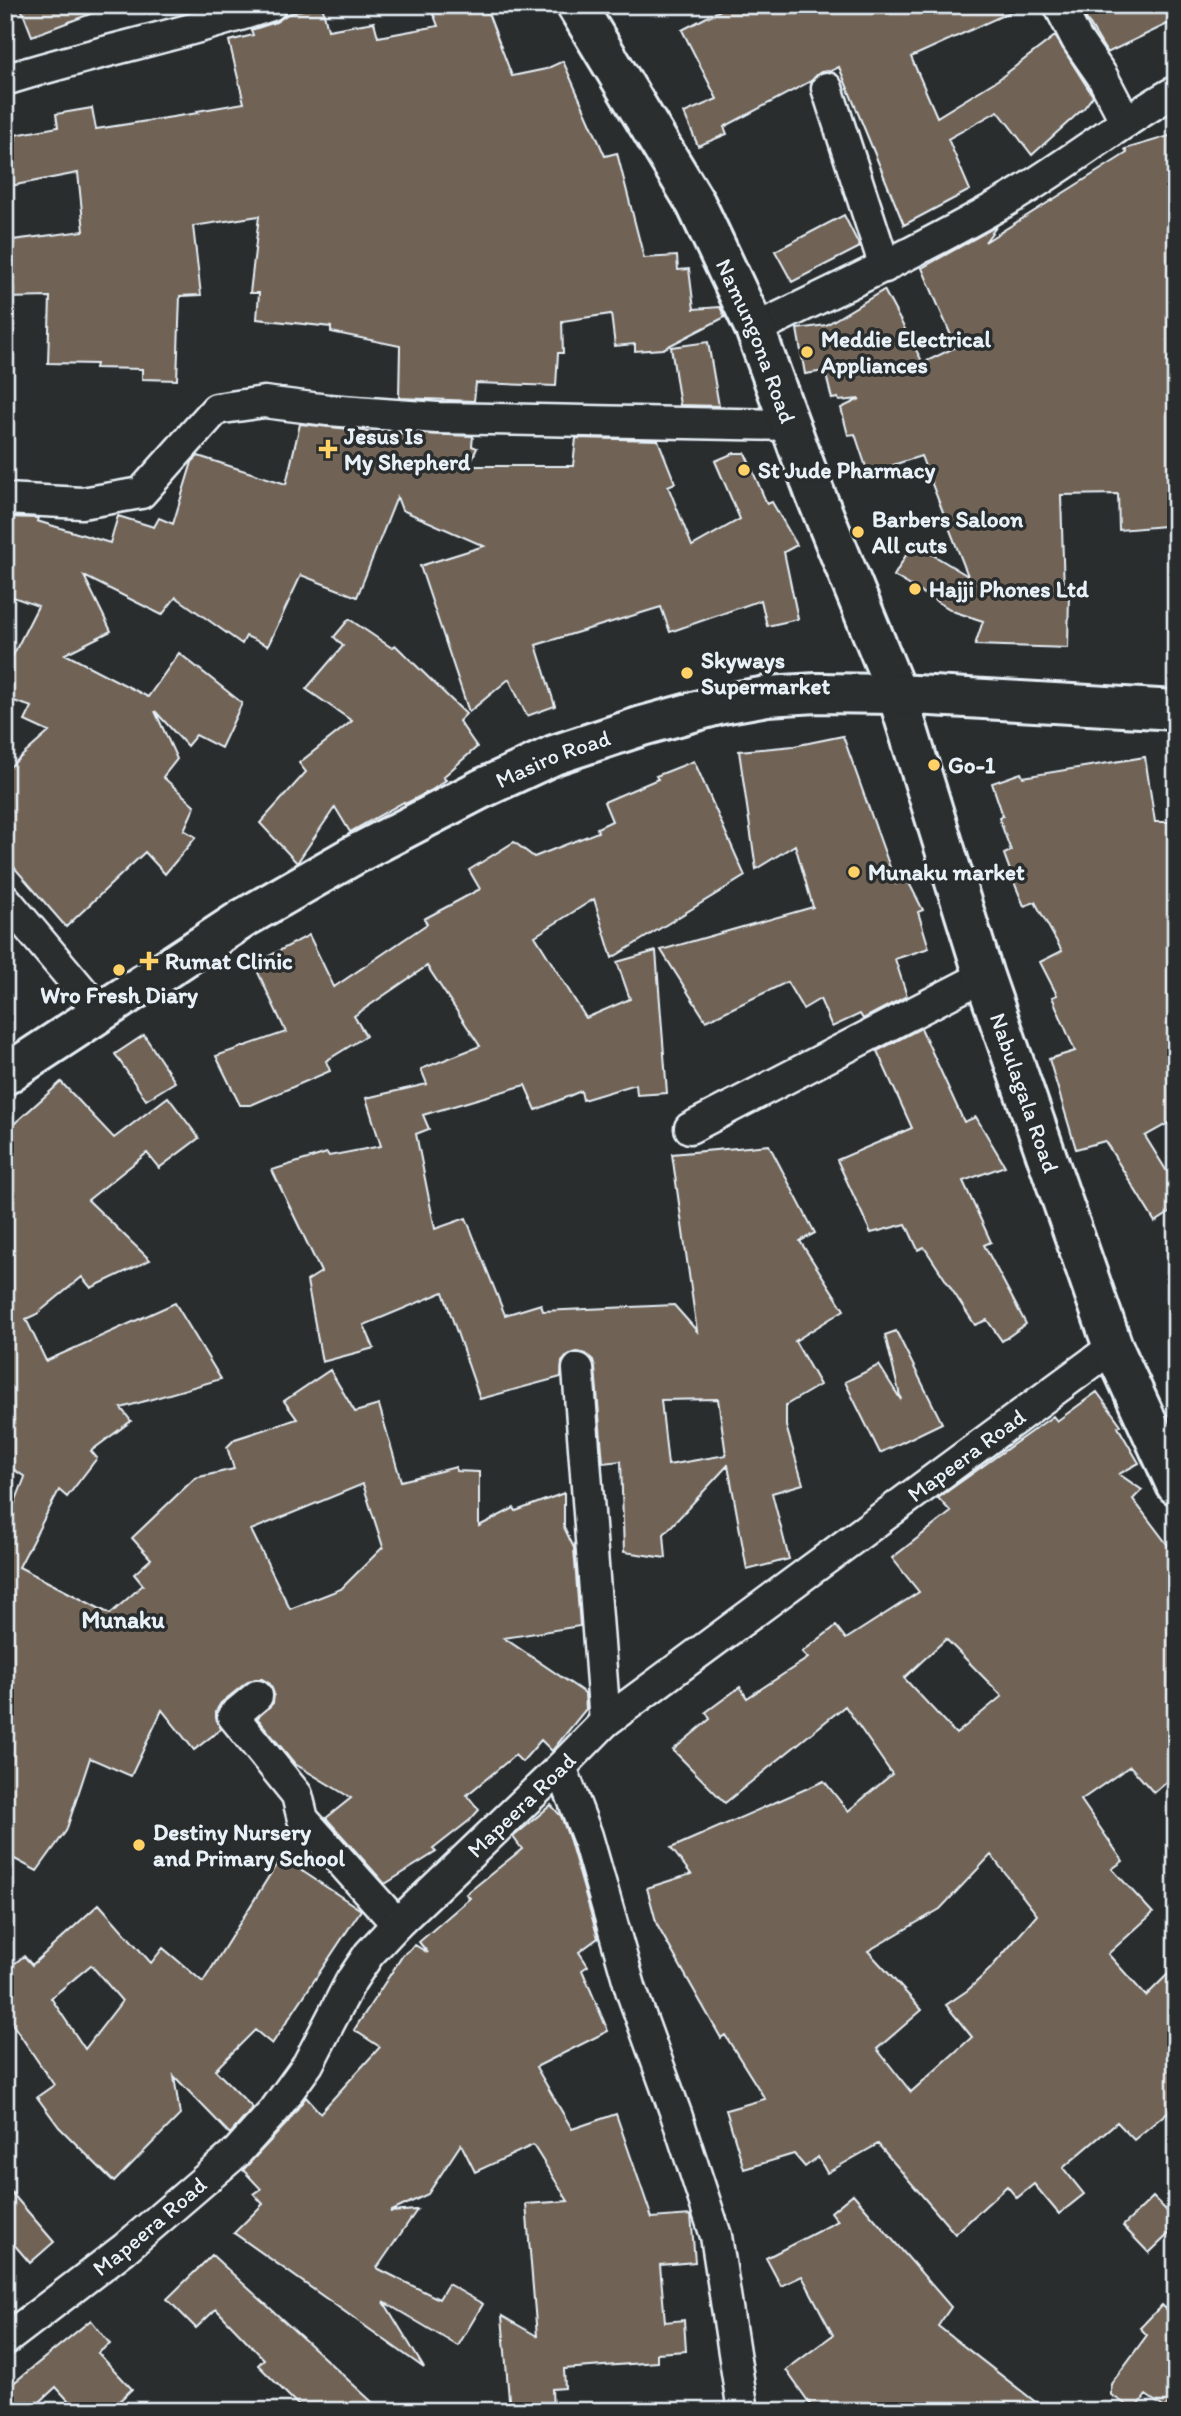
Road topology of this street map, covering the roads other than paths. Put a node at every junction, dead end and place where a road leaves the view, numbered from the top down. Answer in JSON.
{"nodes":[{"id":1,"x":271,"y":5,"type":"edge"},
{"id":2,"x":576,"y":5,"type":"edge"},
{"id":3,"x":1059,"y":5,"type":"edge"},
{"id":4,"x":5,"y":80,"type":"edge"},
{"id":5,"x":827,"y":88,"type":"dead end"},
{"id":6,"x":1176,"y":91,"type":"edge"},
{"id":7,"x":1126,"y":122,"type":"junction"},
{"id":8,"x":885,"y":267,"type":"junction"},
{"id":9,"x":755,"y":330,"type":"junction"},
{"id":10,"x":790,"y":425,"type":"junction"},
{"id":11,"x":5,"y":499,"type":"edge"},
{"id":12,"x":897,"y":694,"type":"junction"},
{"id":13,"x":1176,"y":710,"type":"edge"},
{"id":14,"x":5,"y":899,"type":"edge"},
{"id":15,"x":984,"y":976,"type":"junction"},
{"id":16,"x":99,"y":1011,"type":"junction"},
{"id":17,"x":5,"y":1075,"type":"edge"},
{"id":18,"x":690,"y":1128,"type":"dead end"},
{"id":19,"x":1113,"y":1347,"type":"junction"},
{"id":20,"x":578,"y":1369,"type":"dead end"},
{"id":21,"x":1176,"y":1485,"type":"edge"},
{"id":22,"x":257,"y":1696,"type":"dead end"},
{"id":23,"x":605,"y":1722,"type":"junction"},
{"id":24,"x":561,"y":1767,"type":"junction"},
{"id":25,"x":397,"y":1924,"type":"junction"},
{"id":26,"x":5,"y":2340,"type":"edge"},
{"id":27,"x":743,"y":2411,"type":"edge"}],
"edges":[{"from":1,"to":4,"type":"street"},
{"from":2,"to":9,"type":"street","name":"Namungona Road"},
{"from":3,"to":7,"type":"street"},
{"from":5,"to":8,"type":"street"},
{"from":6,"to":7,"type":"street"},
{"from":7,"to":8,"type":"street"},
{"from":8,"to":9,"type":"street"},
{"from":9,"to":10,"type":"street","name":"Namungona Road"},
{"from":10,"to":11,"type":"street"},
{"from":10,"to":12,"type":"street","name":"Namungona Road"},
{"from":12,"to":13,"type":"street","name":"Masiro Road"},
{"from":12,"to":15,"type":"street","name":"Nabulagala Road"},
{"from":12,"to":16,"type":"street","name":"Masiro Road"},
{"from":14,"to":16,"type":"street"},
{"from":15,"to":18,"type":"street"},
{"from":15,"to":19,"type":"street","name":"Nabulagala Road"},
{"from":16,"to":17,"type":"street","name":"Masiro Road"},
{"from":19,"to":21,"type":"street","name":"Nabulagala Road"},
{"from":19,"to":23,"type":"street","name":"Mapeera Road"},
{"from":20,"to":23,"type":"street"},
{"from":22,"to":25,"type":"street"},
{"from":23,"to":24,"type":"street","name":"Mapeera Road"},
{"from":24,"to":25,"type":"street","name":"Mapeera Road"},
{"from":24,"to":27,"type":"street"},
{"from":25,"to":26,"type":"street","name":"Mapeera Road"}]}
